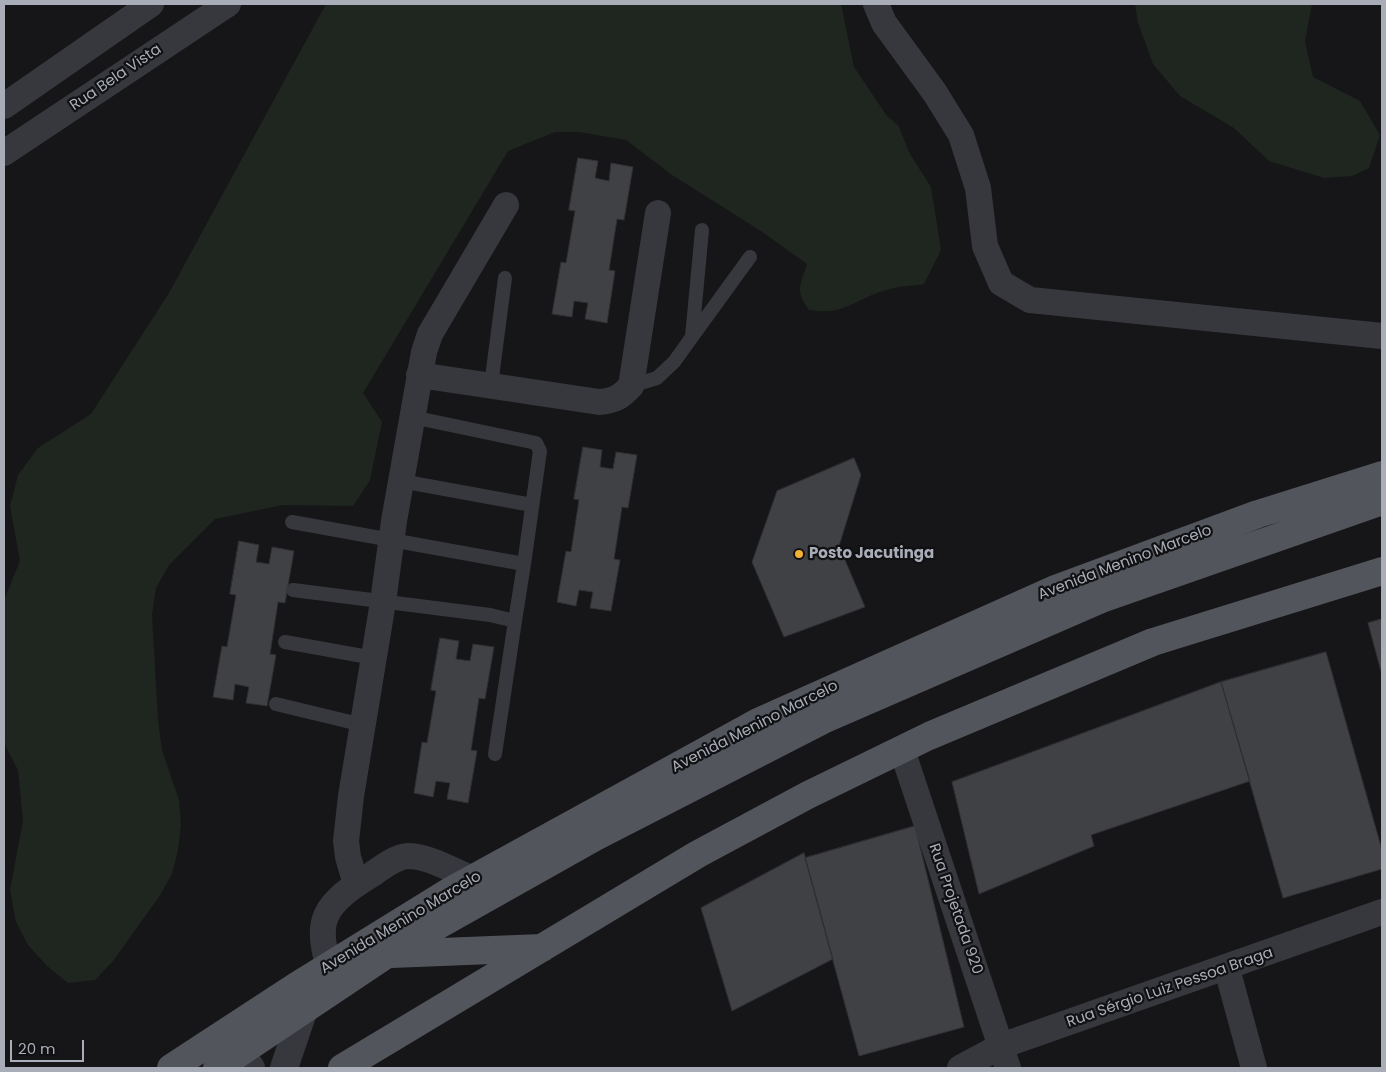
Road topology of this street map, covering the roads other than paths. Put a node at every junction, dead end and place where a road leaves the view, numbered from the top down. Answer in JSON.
{"nodes":[{"id":1,"x":151,"y":4,"type":"edge"},
{"id":2,"x":228,"y":4,"type":"edge"},
{"id":3,"x":876,"y":4,"type":"edge"},
{"id":4,"x":4,"y":106,"type":"edge"},
{"id":5,"x":4,"y":153,"type":"edge"},
{"id":6,"x":506,"y":205,"type":"dead end"},
{"id":7,"x":658,"y":213,"type":"dead end"},
{"id":8,"x":702,"y":230,"type":"dead end"},
{"id":9,"x":750,"y":257,"type":"dead end"},
{"id":10,"x":505,"y":278,"type":"dead end"},
{"id":11,"x":1382,"y":336,"type":"edge"},
{"id":12,"x":692,"y":337,"type":"junction"},
{"id":13,"x":419,"y":375,"type":"junction"},
{"id":14,"x":491,"y":385,"type":"junction"},
{"id":15,"x":631,"y":386,"type":"junction"},
{"id":16,"x":412,"y":417,"type":"junction"},
{"id":17,"x":1382,"y":475,"type":"edge"},
{"id":18,"x":401,"y":481,"type":"junction"},
{"id":19,"x":1382,"y":501,"type":"edge"},
{"id":20,"x":532,"y":505,"type":"junction"},
{"id":21,"x":292,"y":522,"type":"dead end"},
{"id":22,"x":391,"y":540,"type":"junction"},
{"id":23,"x":524,"y":564,"type":"junction"},
{"id":24,"x":1382,"y":571,"type":"edge"},
{"id":25,"x":293,"y":590,"type":"dead end"},
{"id":26,"x":383,"y":602,"type":"junction"},
{"id":27,"x":515,"y":621,"type":"junction"},
{"id":28,"x":285,"y":642,"type":"dead end"},
{"id":29,"x":374,"y":658,"type":"junction"},
{"id":30,"x":276,"y":704,"type":"dead end"},
{"id":31,"x":363,"y":724,"type":"junction"},
{"id":32,"x":902,"y":750,"type":"junction"},
{"id":33,"x":495,"y":754,"type":"dead end"},
{"id":34,"x":473,"y":879,"type":"junction"},
{"id":35,"x":356,"y":884,"type":"junction"},
{"id":36,"x":1382,"y":912,"type":"edge"},
{"id":37,"x":544,"y":948,"type":"junction"},
{"id":38,"x":386,"y":954,"type":"junction"},
{"id":39,"x":1226,"y":969,"type":"junction"},
{"id":40,"x":332,"y":977,"type":"junction"},
{"id":41,"x":304,"y":1010,"type":"junction"},
{"id":42,"x":239,"y":1051,"type":"edge"},
{"id":43,"x":1005,"y":1057,"type":"edge"},
{"id":44,"x":171,"y":1068,"type":"edge"},
{"id":45,"x":217,"y":1068,"type":"edge"},
{"id":46,"x":284,"y":1068,"type":"edge"},
{"id":47,"x":342,"y":1068,"type":"edge"},
{"id":48,"x":960,"y":1068,"type":"edge"},
{"id":49,"x":1254,"y":1068,"type":"edge"}],
"edges":[{"from":1,"to":4,"type":"street"},
{"from":2,"to":5,"type":"street","name":"Rua Bela Vista"},
{"from":3,"to":11,"type":"street"},
{"from":6,"to":13,"type":"street"},
{"from":7,"to":15,"type":"street"},
{"from":8,"to":12,"type":"lane"},
{"from":9,"to":12,"type":"lane"},
{"from":10,"to":14,"type":"lane"},
{"from":12,"to":15,"type":"lane"},
{"from":13,"to":14,"type":"street"},
{"from":13,"to":16,"type":"street"},
{"from":14,"to":15,"type":"street"},
{"from":16,"to":18,"type":"street"},
{"from":16,"to":20,"type":"lane"},
{"from":17,"to":34,"type":"main road","name":"Avenida Menino Marcelo"},
{"from":18,"to":20,"type":"lane"},
{"from":18,"to":22,"type":"street"},
{"from":19,"to":38,"type":"main road","name":"Avenida Menino Marcelo"},
{"from":20,"to":23,"type":"lane"},
{"from":21,"to":22,"type":"lane"},
{"from":22,"to":23,"type":"lane"},
{"from":22,"to":26,"type":"street"},
{"from":23,"to":27,"type":"lane"},
{"from":24,"to":32,"type":"main road"},
{"from":25,"to":26,"type":"lane"},
{"from":26,"to":27,"type":"lane"},
{"from":26,"to":29,"type":"street"},
{"from":27,"to":33,"type":"lane"},
{"from":28,"to":29,"type":"lane"},
{"from":29,"to":31,"type":"street"},
{"from":30,"to":31,"type":"lane"},
{"from":31,"to":35,"type":"street"},
{"from":32,"to":37,"type":"main road"},
{"from":32,"to":43,"type":"street","name":"Rua Projetada 920"},
{"from":34,"to":35,"type":"street"},
{"from":34,"to":40,"type":"main road","name":"Avenida Menino Marcelo"},
{"from":35,"to":40,"type":"street"},
{"from":36,"to":39,"type":"street","name":"Rua Sérgio Luiz Pessoa Braga"},
{"from":37,"to":38,"type":"main road"},
{"from":37,"to":47,"type":"main road"},
{"from":38,"to":40,"type":"main road","name":"Avenida Menino Marcelo"},
{"from":39,"to":43,"type":"street","name":"Rua Sérgio Luiz Pessoa Braga"},
{"from":39,"to":49,"type":"street"},
{"from":40,"to":41,"type":"main road","name":"Avenida Menino Marcelo"},
{"from":40,"to":42,"type":"main road","name":"Avenida Menino Marcelo"},
{"from":41,"to":42,"type":"main road","name":"Avenida Menino Marcelo"},
{"from":41,"to":46,"type":"street"},
{"from":42,"to":44,"type":"main road","name":"Avenida Menino Marcelo"},
{"from":42,"to":45,"type":"main road","name":"Avenida Menino Marcelo"},
{"from":43,"to":48,"type":"street","name":"Rua Sérgio Luiz Pessoa Braga"}]}
